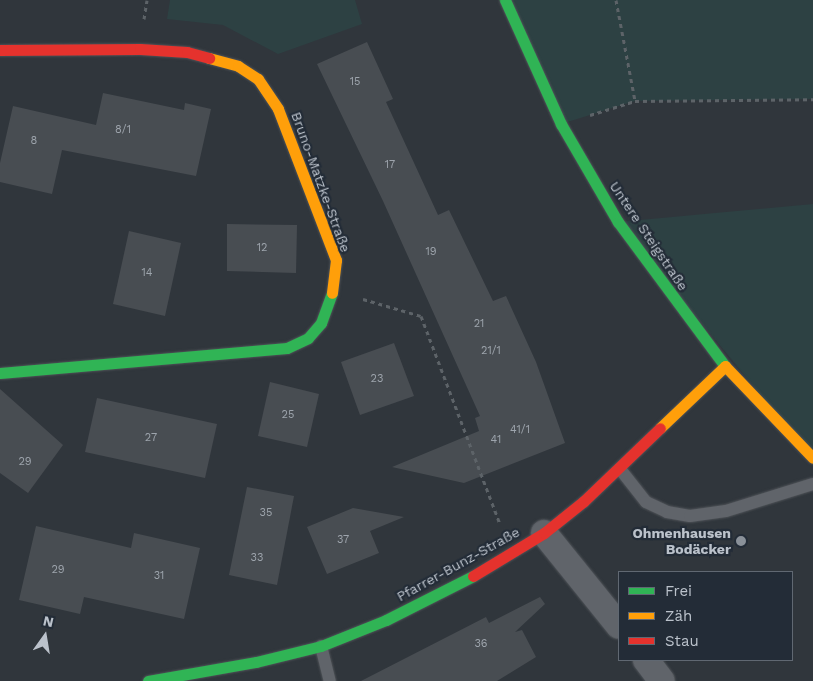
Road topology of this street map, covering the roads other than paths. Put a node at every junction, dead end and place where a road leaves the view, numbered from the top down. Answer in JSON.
{"nodes":[{"id":1,"x":505,"y":0,"type":"edge"},
{"id":2,"x":0,"y":50,"type":"edge"},
{"id":3,"x":725,"y":366,"type":"junction"},
{"id":4,"x":0,"y":373,"type":"edge"},
{"id":5,"x":813,"y":458,"type":"edge"},
{"id":6,"x":620,"y":469,"type":"junction"},
{"id":7,"x":813,"y":484,"type":"edge"},
{"id":8,"x":544,"y":533,"type":"junction"},
{"id":9,"x":618,"y":625,"type":"edge"},
{"id":10,"x":320,"y":646,"type":"junction"},
{"id":11,"x":647,"y":661,"type":"edge"},
{"id":12,"x":148,"y":681,"type":"edge"},
{"id":13,"x":330,"y":681,"type":"edge"},
{"id":14,"x":662,"y":681,"type":"edge"}],
"edges":[{"from":1,"to":3,"type":"street","name":"Untere Steigstraße"},
{"from":2,"to":4,"type":"street","name":"Bruno-Matzke-Straße"},
{"from":3,"to":5,"type":"street","name":"Untere Steigstraße"},
{"from":3,"to":6,"type":"street","name":"Pfarrer-Bunz-Straße"},
{"from":6,"to":7,"type":"lane"},
{"from":6,"to":8,"type":"street","name":"Pfarrer-Bunz-Straße"},
{"from":8,"to":9,"type":"street"},
{"from":8,"to":10,"type":"street","name":"Pfarrer-Bunz-Straße"},
{"from":10,"to":12,"type":"street","name":"Pfarrer-Bunz-Straße"},
{"from":10,"to":13,"type":"lane"},
{"from":11,"to":14,"type":"street"}]}
